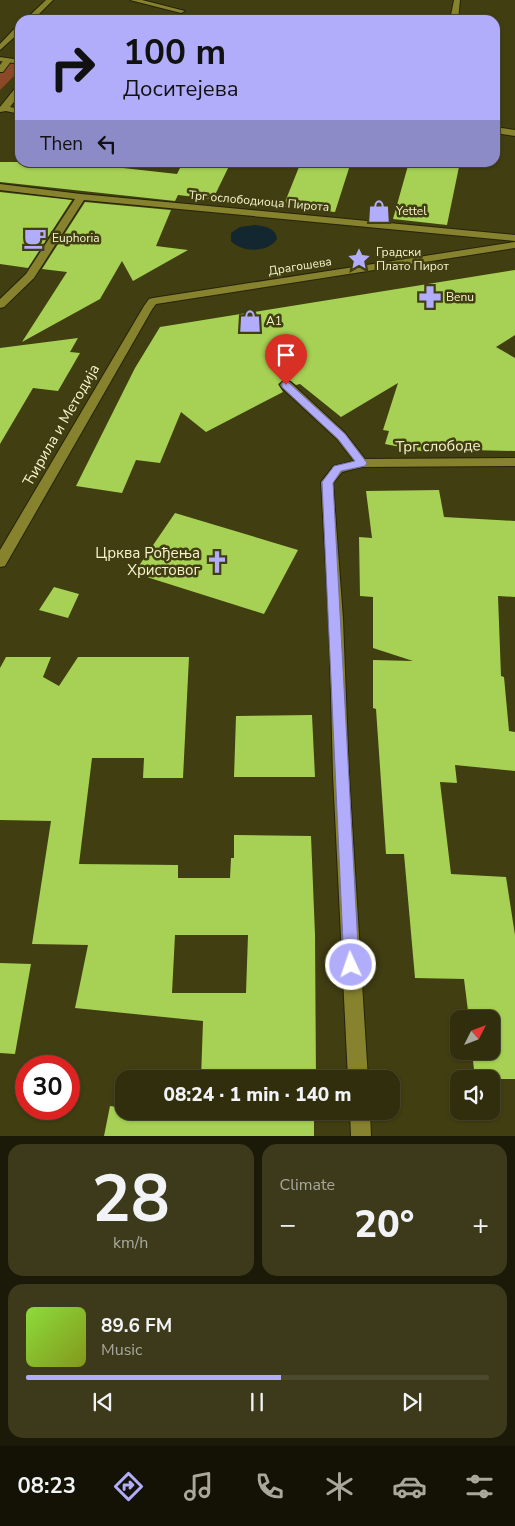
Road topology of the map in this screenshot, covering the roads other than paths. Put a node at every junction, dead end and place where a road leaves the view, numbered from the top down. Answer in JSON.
{"nodes":[{"id":1,"x":50,"y":0,"type":"edge"},
{"id":2,"x":133,"y":0,"type":"edge"},
{"id":3,"x":457,"y":0,"type":"edge"},
{"id":4,"x":181,"y":11,"type":"dead end"},
{"id":5,"x":34,"y":15,"type":"edge"},
{"id":6,"x":455,"y":15,"type":"edge"},
{"id":7,"x":15,"y":33,"type":"edge"},
{"id":8,"x":0,"y":48,"type":"edge"},
{"id":9,"x":4,"y":59,"type":"edge"},
{"id":10,"x":0,"y":70,"type":"edge"},
{"id":11,"x":15,"y":94,"type":"edge"},
{"id":12,"x":2,"y":109,"type":"edge"},
{"id":13,"x":15,"y":111,"type":"edge"},
{"id":14,"x":500,"y":130,"type":"edge"},
{"id":15,"x":515,"y":132,"type":"edge"},
{"id":16,"x":0,"y":187,"type":"edge"},
{"id":17,"x":81,"y":197,"type":"junction"},
{"id":18,"x":515,"y":238,"type":"edge"},
{"id":19,"x":515,"y":245,"type":"edge"},
{"id":20,"x":0,"y":306,"type":"edge"},
{"id":21,"x":150,"y":306,"type":"joint"},
{"id":22,"x":286,"y":385,"type":"dead end"},
{"id":23,"x":515,"y":462,"type":"edge"},
{"id":24,"x":362,"y":463,"type":"junction"},
{"id":25,"x":0,"y":562,"type":"edge"},
{"id":26,"x":357,"y":1070,"type":"edge"},
{"id":27,"x":360,"y":1120,"type":"edge"},
{"id":28,"x":361,"y":1136,"type":"edge"}],
"edges":[{"from":1,"to":5,"type":"street"},
{"from":2,"to":4,"type":"street"},
{"from":3,"to":6,"type":"street"},
{"from":7,"to":8,"type":"street"},
{"from":9,"to":10,"type":"street"},
{"from":11,"to":12,"type":"street"},
{"from":12,"to":13,"type":"street"},
{"from":14,"to":15,"type":"street"},
{"from":16,"to":17,"type":"street","name":"Трг ослободиоца Пирота"},
{"from":17,"to":18,"type":"street","name":"Трг ослободиоца Пирота"},
{"from":17,"to":20,"type":"street"},
{"from":19,"to":21,"type":"street","name":"Драгошева"},
{"from":21,"to":25,"type":"street","name":"Ћирила и Методија"},
{"from":22,"to":24,"type":"street"},
{"from":23,"to":24,"type":"street","name":"Трг слободе"},
{"from":24,"to":26,"type":"street","name":"Трг слободе"},
{"from":27,"to":28,"type":"street"}]}
